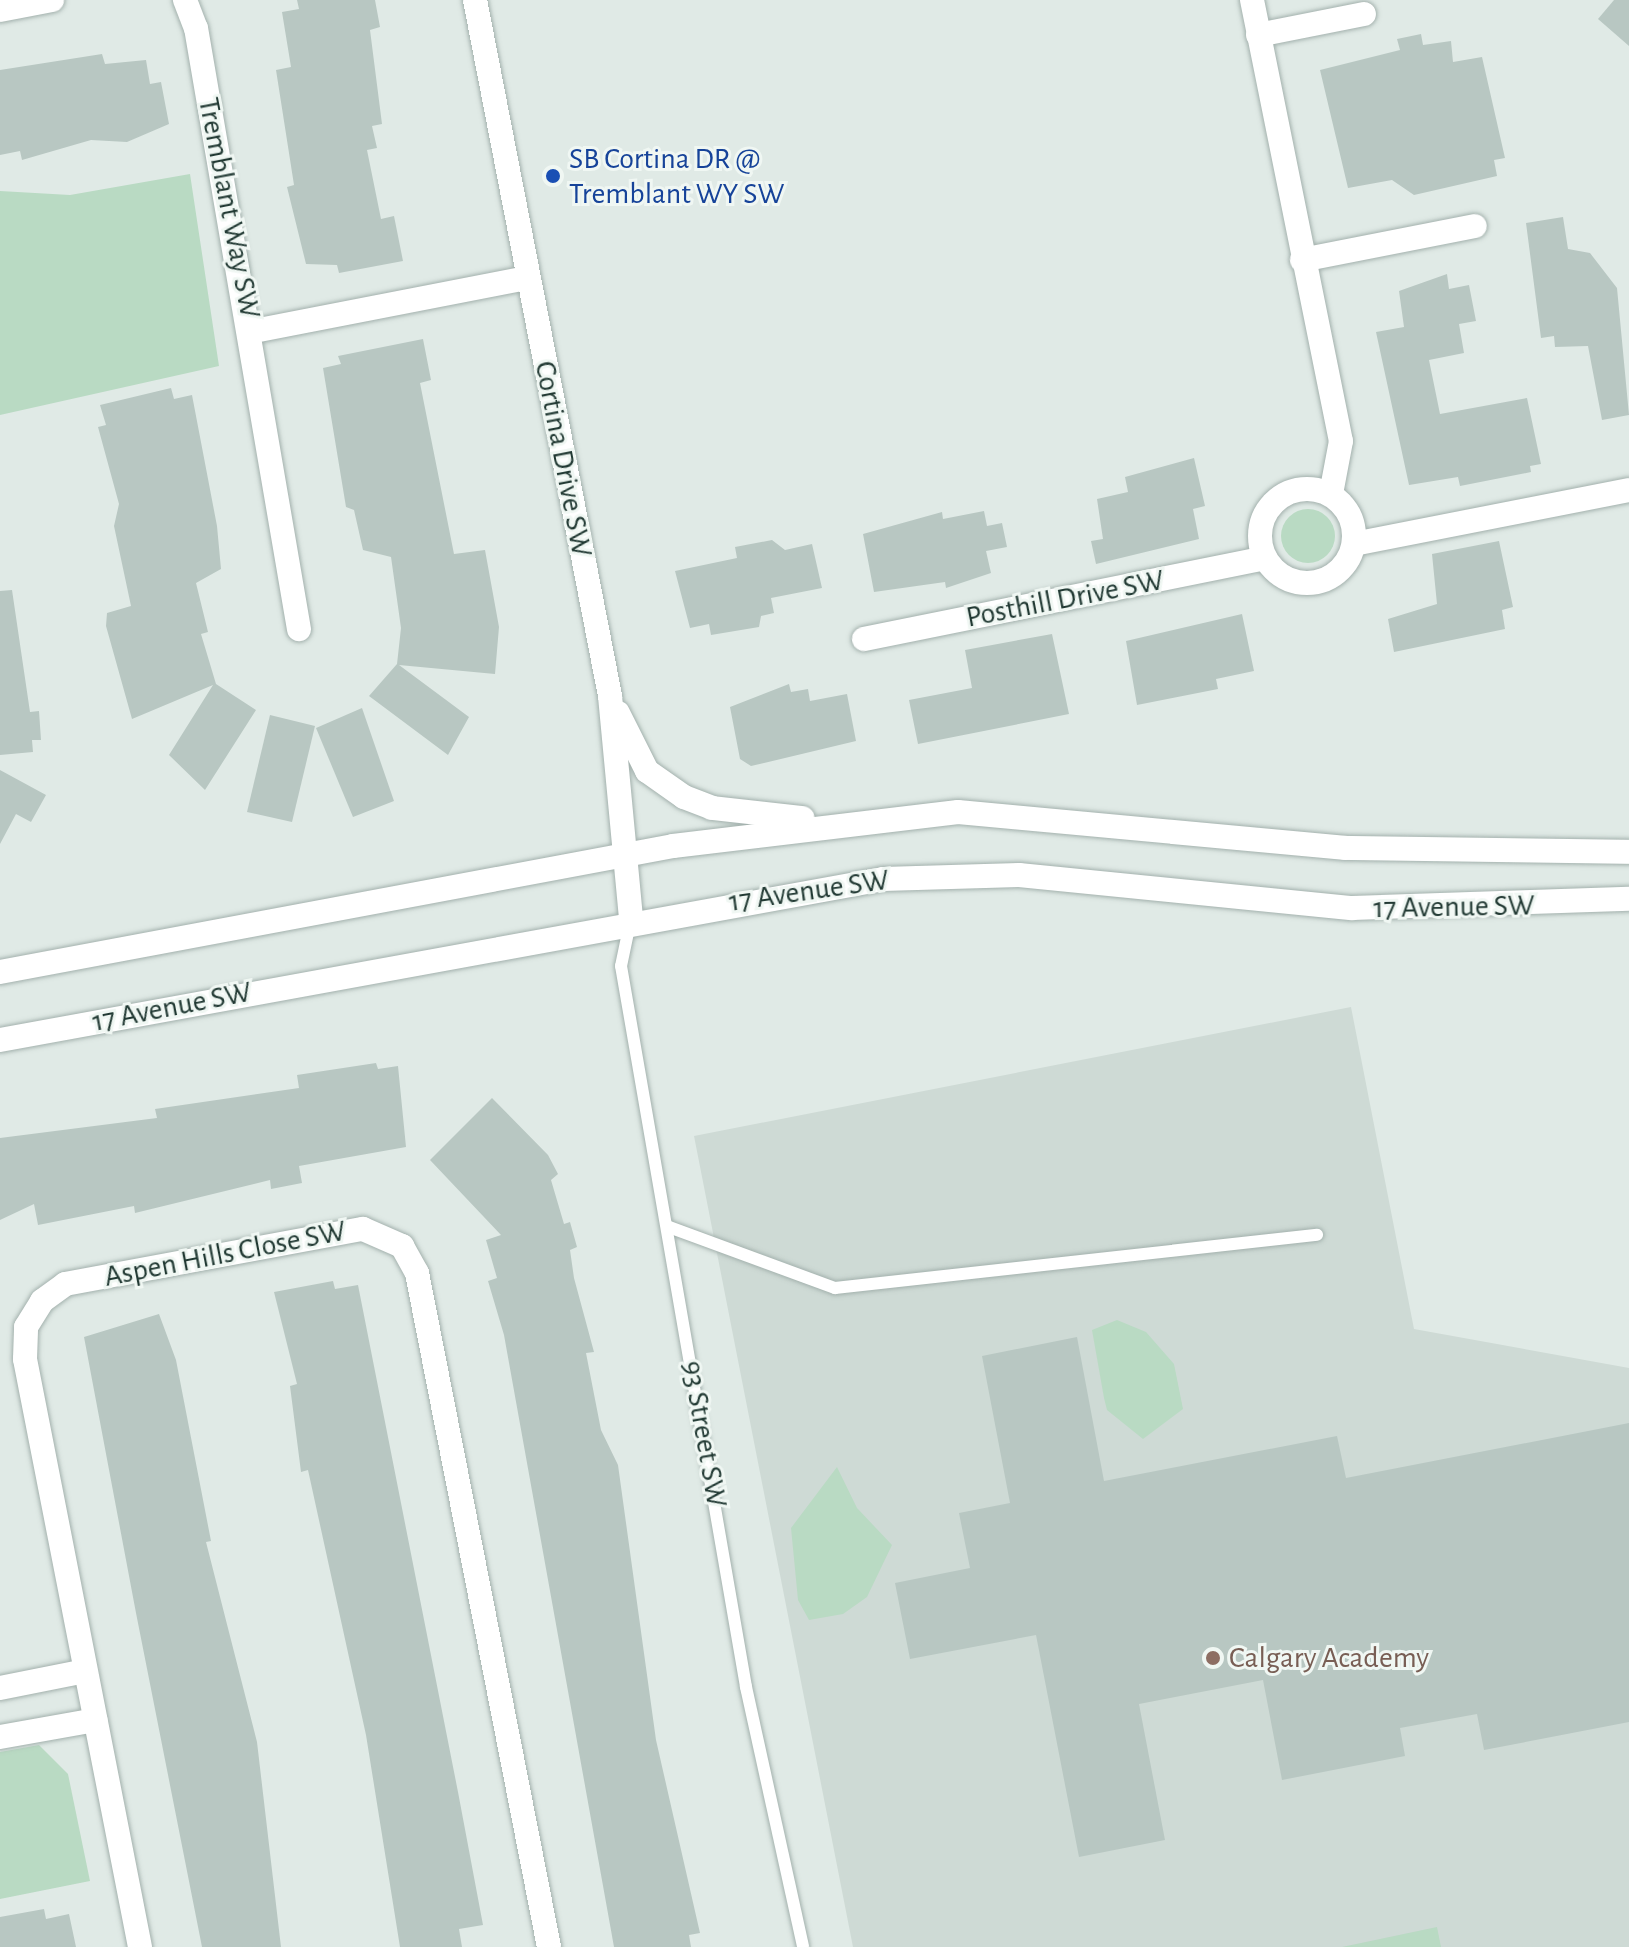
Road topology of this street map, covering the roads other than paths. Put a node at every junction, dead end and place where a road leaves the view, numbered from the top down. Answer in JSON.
{"nodes":[{"id":1,"x":52,"y":0,"type":"edge"},
{"id":2,"x":185,"y":0,"type":"edge"},
{"id":3,"x":475,"y":0,"type":"edge"},
{"id":4,"x":1252,"y":0,"type":"edge"},
{"id":5,"x":0,"y":10,"type":"edge"},
{"id":6,"x":1364,"y":14,"type":"dead end"},
{"id":7,"x":1258,"y":35,"type":"junction"},
{"id":8,"x":1475,"y":226,"type":"dead end"},
{"id":9,"x":1302,"y":260,"type":"junction"},
{"id":10,"x":528,"y":278,"type":"junction"},
{"id":11,"x":249,"y":332,"type":"junction"},
{"id":12,"x":1629,"y":490,"type":"edge"},
{"id":13,"x":1331,"y":494,"type":"junction"},
{"id":14,"x":1354,"y":544,"type":"junction"},
{"id":15,"x":1265,"y":558,"type":"junction"},
{"id":16,"x":299,"y":629,"type":"dead end"},
{"id":17,"x":864,"y":639,"type":"dead end"},
{"id":18,"x":610,"y":696,"type":"junction"},
{"id":19,"x":877,"y":819,"type":"junction"},
{"id":20,"x":1629,"y":852,"type":"edge"},
{"id":21,"x":627,"y":859,"type":"junction"},
{"id":22,"x":1629,"y":899,"type":"edge"},
{"id":23,"x":631,"y":920,"type":"junction"},
{"id":24,"x":0,"y":972,"type":"edge"},
{"id":25,"x":0,"y":1040,"type":"edge"},
{"id":26,"x":669,"y":1227,"type":"junction"},
{"id":27,"x":1317,"y":1235,"type":"dead end"},
{"id":28,"x":85,"y":1671,"type":"junction"},
{"id":29,"x":0,"y":1688,"type":"edge"},
{"id":30,"x":95,"y":1720,"type":"junction"},
{"id":31,"x":0,"y":1737,"type":"edge"},
{"id":32,"x":140,"y":1947,"type":"edge"},
{"id":33,"x":549,"y":1947,"type":"edge"},
{"id":34,"x":803,"y":1947,"type":"edge"}],
"edges":[{"from":1,"to":5,"type":"street"},
{"from":2,"to":11,"type":"street","name":"Tremblant Way SW"},
{"from":3,"to":10,"type":"street","name":"Cortina Drive SW"},
{"from":4,"to":7,"type":"street"},
{"from":6,"to":7,"type":"street"},
{"from":7,"to":9,"type":"street"},
{"from":8,"to":9,"type":"street"},
{"from":9,"to":13,"type":"street"},
{"from":10,"to":11,"type":"street","name":"Tremblant Way SW"},
{"from":10,"to":18,"type":"street","name":"Cortina Drive SW"},
{"from":11,"to":16,"type":"street"},
{"from":12,"to":14,"type":"street"},
{"from":13,"to":14,"type":"street"},
{"from":13,"to":15,"type":"street"},
{"from":14,"to":15,"type":"street"},
{"from":15,"to":17,"type":"street","name":"Posthill Drive SW"},
{"from":18,"to":19,"type":"street"},
{"from":18,"to":21,"type":"street","name":"Cortina Drive SW"},
{"from":19,"to":20,"type":"street","name":"17 Avenue SW"},
{"from":19,"to":21,"type":"street","name":"17 Avenue SW"},
{"from":21,"to":23,"type":"street","name":"Cortina Drive SW"},
{"from":21,"to":24,"type":"street","name":"17 Avenue SW"},
{"from":22,"to":23,"type":"street","name":"17 Avenue SW"},
{"from":23,"to":25,"type":"street","name":"17 Avenue SW"},
{"from":23,"to":26,"type":"lane","name":"93 Street SW"},
{"from":26,"to":27,"type":"lane"},
{"from":26,"to":34,"type":"lane","name":"93 Street SW"},
{"from":28,"to":29,"type":"street"},
{"from":28,"to":30,"type":"street","name":"Aspen Hills Close SW"},
{"from":28,"to":33,"type":"street","name":"Aspen Hills Close SW"},
{"from":30,"to":31,"type":"street"},
{"from":30,"to":32,"type":"street","name":"Aspen Hills Close SW"}]}
